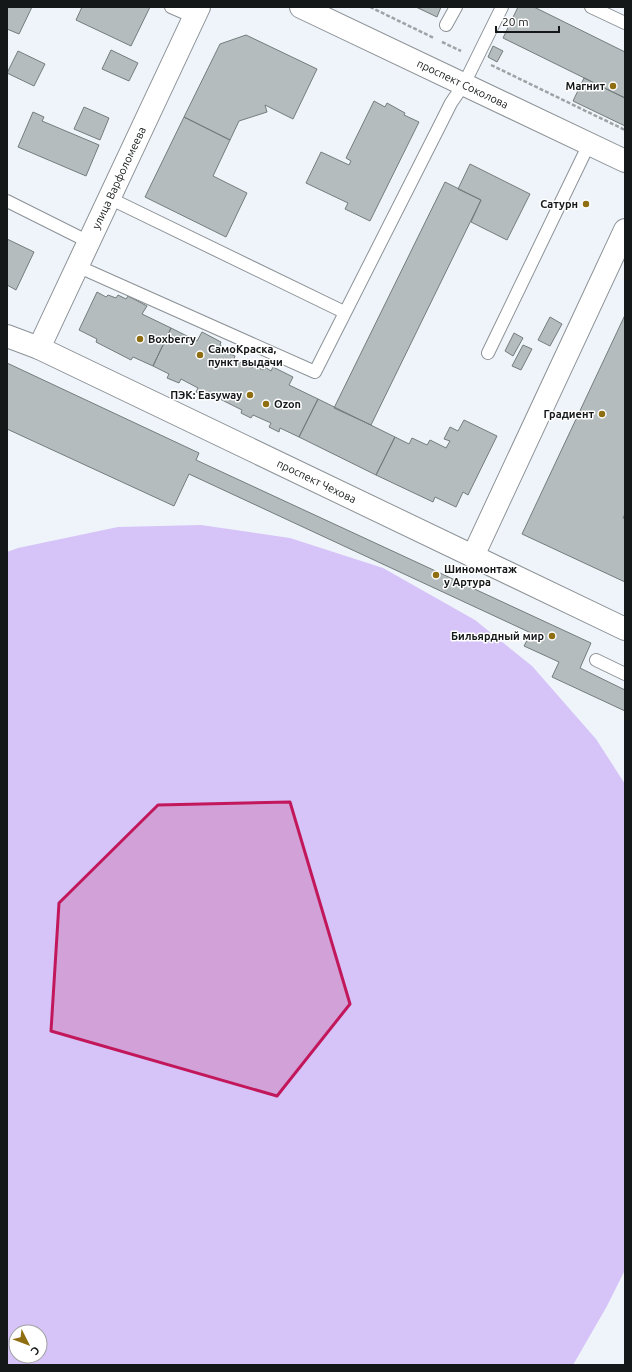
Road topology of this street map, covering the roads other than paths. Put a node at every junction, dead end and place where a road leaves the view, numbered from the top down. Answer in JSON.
{"nodes":[{"id":1,"x":171,"y":7,"type":"edge"},
{"id":2,"x":301,"y":7,"type":"edge"},
{"id":3,"x":456,"y":7,"type":"edge"},
{"id":4,"x":502,"y":7,"type":"edge"},
{"id":5,"x":591,"y":7,"type":"edge"},
{"id":6,"x":196,"y":12,"type":"edge"},
{"id":7,"x":625,"y":23,"type":"edge"},
{"id":8,"x":446,"y":25,"type":"dead end"},
{"id":9,"x":464,"y":84,"type":"junction"},
{"id":10,"x":589,"y":144,"type":"junction"},
{"id":11,"x":625,"y":161,"type":"edge"},
{"id":12,"x":109,"y":198,"type":"junction"},
{"id":13,"x":7,"y":201,"type":"edge"},
{"id":14,"x":625,"y":230,"type":"edge"},
{"id":15,"x":89,"y":242,"type":"junction"},
{"id":16,"x":77,"y":266,"type":"junction"},
{"id":17,"x":344,"y":312,"type":"junction"},
{"id":18,"x":7,"y":336,"type":"edge"},
{"id":19,"x":39,"y":348,"type":"junction"},
{"id":20,"x":488,"y":353,"type":"dead end"},
{"id":21,"x":473,"y":556,"type":"junction"},
{"id":22,"x":625,"y":629,"type":"edge"},
{"id":23,"x":596,"y":660,"type":"dead end"},
{"id":24,"x":625,"y":674,"type":"edge"}],
"edges":[{"from":1,"to":6,"type":"lane"},
{"from":2,"to":9,"type":"main road","name":"проспект Соколова"},
{"from":3,"to":8,"type":"lane"},
{"from":4,"to":9,"type":"lane"},
{"from":5,"to":7,"type":"lane"},
{"from":6,"to":12,"type":"main road","name":"улица Варфоломеева"},
{"from":9,"to":10,"type":"main road","name":"проспект Соколова"},
{"from":9,"to":17,"type":"lane"},
{"from":10,"to":11,"type":"main road","name":"проспект Соколова"},
{"from":10,"to":20,"type":"lane"},
{"from":12,"to":15,"type":"main road","name":"улица Варфоломеева"},
{"from":12,"to":17,"type":"lane"},
{"from":13,"to":15,"type":"lane"},
{"from":14,"to":21,"type":"main road"},
{"from":15,"to":16,"type":"main road","name":"улица Варфоломеева"},
{"from":16,"to":17,"type":"lane"},
{"from":16,"to":19,"type":"main road","name":"улица Варфоломеева"},
{"from":18,"to":19,"type":"main road","name":"проспект Чехова"},
{"from":19,"to":21,"type":"main road","name":"проспект Чехова"},
{"from":21,"to":22,"type":"main road","name":"проспект Чехова"},
{"from":23,"to":24,"type":"lane"}]}
